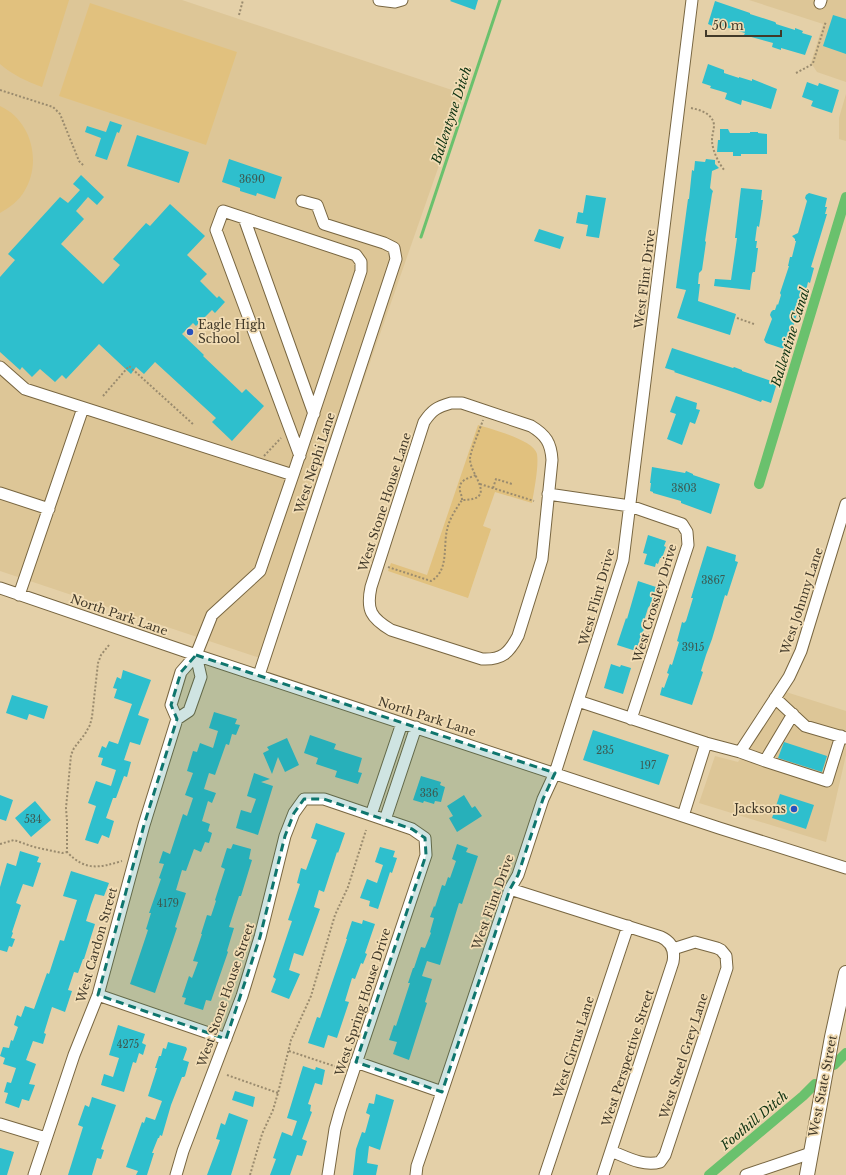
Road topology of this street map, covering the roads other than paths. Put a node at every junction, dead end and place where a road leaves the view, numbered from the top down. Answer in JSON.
{"nodes":[{"id":1,"x":379,"y":0,"type":"edge"},
{"id":2,"x":402,"y":0,"type":"edge"},
{"id":3,"x":692,"y":0,"type":"edge"},
{"id":4,"x":302,"y":201,"type":"dead end"},
{"id":5,"x":244,"y":218,"type":"junction"},
{"id":6,"x":0,"y":367,"type":"edge"},
{"id":7,"x":83,"y":408,"type":"junction"},
{"id":8,"x":314,"y":414,"type":"junction"},
{"id":9,"x":300,"y":456,"type":"junction"},
{"id":10,"x":294,"y":475,"type":"junction"},
{"id":11,"x":0,"y":493,"type":"edge"},
{"id":12,"x":548,"y":494,"type":"junction"},
{"id":13,"x":846,"y":504,"type":"edge"},
{"id":14,"x":630,"y":506,"type":"junction"},
{"id":15,"x":49,"y":509,"type":"junction"},
{"id":16,"x":0,"y":588,"type":"edge"},
{"id":17,"x":19,"y":595,"type":"junction"},
{"id":18,"x":196,"y":655,"type":"junction"},
{"id":19,"x":259,"y":675,"type":"junction"},
{"id":20,"x":775,"y":698,"type":"junction"},
{"id":21,"x":578,"y":701,"type":"junction"},
{"id":22,"x":793,"y":714,"type":"junction"},
{"id":23,"x":177,"y":719,"type":"junction"},
{"id":24,"x":632,"y":719,"type":"junction"},
{"id":25,"x":402,"y":723,"type":"junction"},
{"id":26,"x":416,"y":727,"type":"junction"},
{"id":27,"x":843,"y":737,"type":"edge"},
{"id":28,"x":706,"y":743,"type":"junction"},
{"id":29,"x":740,"y":752,"type":"junction"},
{"id":30,"x":765,"y":761,"type":"junction"},
{"id":31,"x":556,"y":773,"type":"junction"},
{"id":32,"x":371,"y":815,"type":"junction"},
{"id":33,"x":683,"y":816,"type":"junction"},
{"id":34,"x":385,"y":820,"type":"junction"},
{"id":35,"x":846,"y":868,"type":"edge"},
{"id":36,"x":510,"y":889,"type":"junction"},
{"id":37,"x":628,"y":926,"type":"junction"},
{"id":38,"x":673,"y":949,"type":"junction"},
{"id":39,"x":846,"y":973,"type":"edge"},
{"id":40,"x":98,"y":995,"type":"junction"},
{"id":41,"x":226,"y":1039,"type":"junction"},
{"id":42,"x":356,"y":1062,"type":"junction"},
{"id":43,"x":442,"y":1092,"type":"junction"},
{"id":44,"x":0,"y":1124,"type":"edge"},
{"id":45,"x":46,"y":1138,"type":"junction"},
{"id":46,"x":611,"y":1151,"type":"junction"},
{"id":47,"x":810,"y":1153,"type":"junction"},
{"id":48,"x":779,"y":1164,"type":"junction"},
{"id":49,"x":34,"y":1175,"type":"edge"},
{"id":50,"x":176,"y":1175,"type":"edge"},
{"id":51,"x":328,"y":1175,"type":"edge"},
{"id":52,"x":416,"y":1175,"type":"edge"},
{"id":53,"x":545,"y":1175,"type":"edge"},
{"id":54,"x":603,"y":1175,"type":"edge"},
{"id":55,"x":746,"y":1175,"type":"edge"},
{"id":56,"x":777,"y":1175,"type":"edge"},
{"id":57,"x":806,"y":1175,"type":"edge"}],
"edges":[{"from":1,"to":2,"type":"street"},
{"from":3,"to":14,"type":"street","name":"West Flint Drive"},
{"from":4,"to":19,"type":"street","name":"West Nephi Lane"},
{"from":5,"to":8,"type":"street"},
{"from":5,"to":8,"type":"street"},
{"from":5,"to":9,"type":"street"},
{"from":6,"to":7,"type":"street"},
{"from":7,"to":10,"type":"street"},
{"from":7,"to":15,"type":"street"},
{"from":8,"to":9,"type":"street"},
{"from":9,"to":10,"type":"street"},
{"from":10,"to":18,"type":"street"},
{"from":11,"to":15,"type":"street"},
{"from":12,"to":12,"type":"street","name":"West Stone House Lane"},
{"from":12,"to":14,"type":"street"},
{"from":13,"to":20,"type":"street","name":"West Johnny Lane"},
{"from":14,"to":21,"type":"street","name":"West Flint Drive"},
{"from":14,"to":24,"type":"street","name":"West Crossley Drive"},
{"from":15,"to":17,"type":"street"},
{"from":16,"to":17,"type":"street","name":"North Park Lane"},
{"from":17,"to":18,"type":"street","name":"North Park Lane"},
{"from":18,"to":19,"type":"street","name":"North Park Lane"},
{"from":18,"to":23,"type":"street"},
{"from":18,"to":23,"type":"street","name":"West Cardon Street"},
{"from":19,"to":25,"type":"street","name":"North Park Lane"},
{"from":20,"to":22,"type":"street"},
{"from":20,"to":29,"type":"street","name":"West Johnny Lane"},
{"from":21,"to":24,"type":"street"},
{"from":21,"to":31,"type":"street","name":"West Flint Drive"},
{"from":22,"to":27,"type":"street"},
{"from":22,"to":30,"type":"street"},
{"from":23,"to":40,"type":"street","name":"West Cardon Street"},
{"from":24,"to":28,"type":"street"},
{"from":25,"to":26,"type":"street","name":"North Park Lane"},
{"from":25,"to":32,"type":"street"},
{"from":26,"to":31,"type":"street","name":"North Park Lane"},
{"from":26,"to":34,"type":"street"},
{"from":27,"to":30,"type":"street"},
{"from":28,"to":29,"type":"street"},
{"from":28,"to":33,"type":"street"},
{"from":29,"to":30,"type":"street"},
{"from":31,"to":33,"type":"street","name":"North Park Lane"},
{"from":31,"to":36,"type":"street","name":"West Flint Drive"},
{"from":32,"to":34,"type":"street"},
{"from":32,"to":41,"type":"street","name":"West Stone House Street"},
{"from":33,"to":35,"type":"street","name":"North Park Lane"},
{"from":34,"to":42,"type":"street","name":"West Spring House Drive"},
{"from":36,"to":37,"type":"street"},
{"from":36,"to":43,"type":"street","name":"West Flint Drive"},
{"from":37,"to":38,"type":"street"},
{"from":37,"to":53,"type":"street","name":"West Cirrus Lane"},
{"from":38,"to":46,"type":"street","name":"West Perspective Street"},
{"from":38,"to":46,"type":"street","name":"West Steel Grey Lane"},
{"from":39,"to":47,"type":"main road","name":"West State Street"},
{"from":40,"to":41,"type":"street"},
{"from":40,"to":45,"type":"street","name":"West Cardon Street"},
{"from":41,"to":50,"type":"street","name":"West Stone House Street"},
{"from":42,"to":43,"type":"street"},
{"from":42,"to":51,"type":"street","name":"West Spring House Drive"},
{"from":43,"to":52,"type":"street","name":"West Flint Drive"},
{"from":44,"to":45,"type":"street"},
{"from":45,"to":49,"type":"street","name":"West Cardon Street"},
{"from":46,"to":54,"type":"street","name":"West Perspective Street"},
{"from":47,"to":48,"type":"street"},
{"from":47,"to":57,"type":"main road","name":"West State Street"},
{"from":48,"to":55,"type":"street"},
{"from":48,"to":56,"type":"street"}]}
